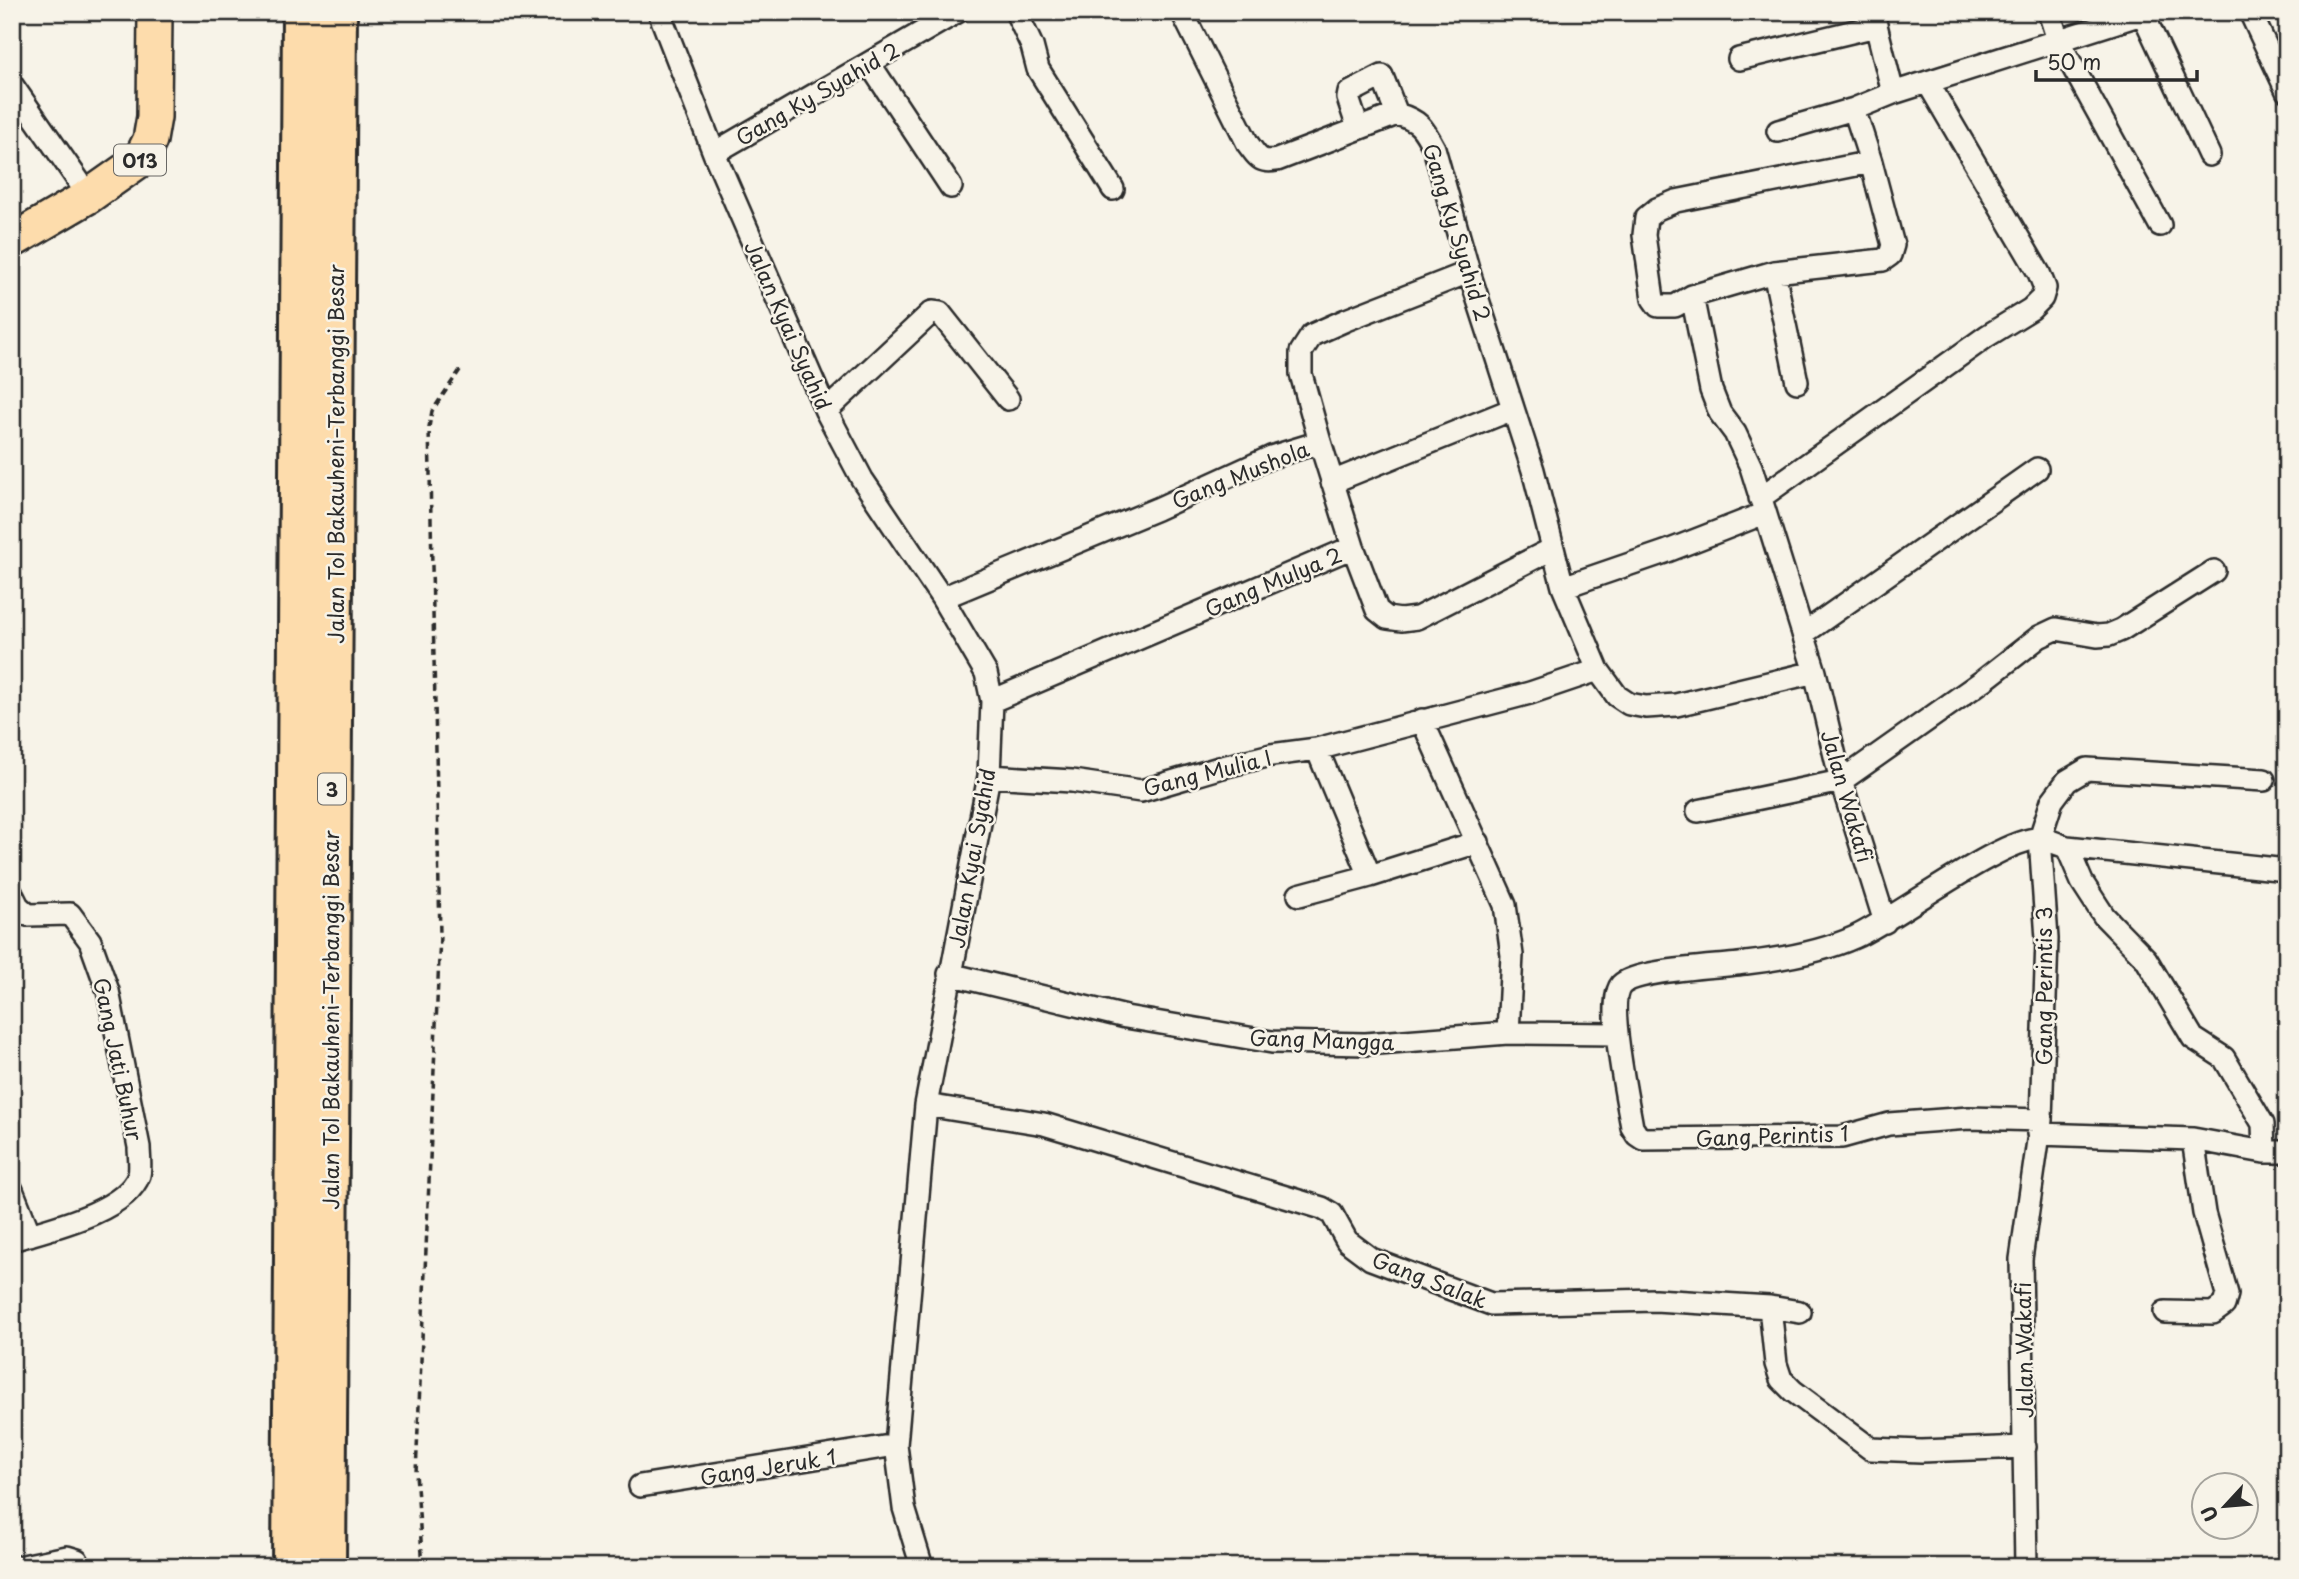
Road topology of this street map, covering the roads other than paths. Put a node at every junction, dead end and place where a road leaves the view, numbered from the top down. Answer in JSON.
{"nodes":[{"id":1,"x":155,"y":12,"type":"edge"},
{"id":2,"x":302,"y":12,"type":"edge"},
{"id":3,"x":337,"y":12,"type":"edge"},
{"id":4,"x":659,"y":12,"type":"edge"},
{"id":5,"x":957,"y":12,"type":"edge"},
{"id":6,"x":1016,"y":12,"type":"edge"},
{"id":7,"x":1182,"y":12,"type":"edge"},
{"id":8,"x":2049,"y":12,"type":"edge"},
{"id":9,"x":2249,"y":12,"type":"edge"},
{"id":10,"x":2146,"y":13,"type":"edge"},
{"id":11,"x":1874,"y":19,"type":"edge"},
{"id":12,"x":2058,"y":40,"type":"junction"},
{"id":13,"x":1739,"y":59,"type":"dead end"},
{"id":14,"x":869,"y":64,"type":"junction"},
{"id":15,"x":1928,"y":83,"type":"junction"},
{"id":16,"x":12,"y":85,"type":"edge"},
{"id":17,"x":2287,"y":91,"type":"edge"},
{"id":18,"x":1893,"y":93,"type":"junction"},
{"id":19,"x":1854,"y":109,"type":"junction"},
{"id":20,"x":1397,"y":114,"type":"junction"},
{"id":21,"x":1358,"y":128,"type":"junction"},
{"id":22,"x":1778,"y":131,"type":"dead end"},
{"id":23,"x":714,"y":153,"type":"junction"},
{"id":24,"x":2209,"y":155,"type":"dead end"},
{"id":25,"x":1871,"y":162,"type":"junction"},
{"id":26,"x":951,"y":187,"type":"dead end"},
{"id":27,"x":1113,"y":189,"type":"dead end"},
{"id":28,"x":89,"y":196,"type":"junction"},
{"id":29,"x":2160,"y":225,"type":"dead end"},
{"id":30,"x":12,"y":241,"type":"edge"},
{"id":31,"x":1469,"y":272,"type":"junction"},
{"id":32,"x":1774,"y":272,"type":"junction"},
{"id":33,"x":1692,"y":296,"type":"junction"},
{"id":34,"x":1797,"y":382,"type":"dead end"},
{"id":35,"x":1007,"y":399,"type":"dead end"},
{"id":36,"x":1513,"y":409,"type":"junction"},
{"id":37,"x":826,"y":411,"type":"junction"},
{"id":38,"x":1320,"y":442,"type":"junction"},
{"id":39,"x":2037,"y":469,"type":"dead end"},
{"id":40,"x":1332,"y":482,"type":"junction"},
{"id":41,"x":1763,"y":505,"type":"junction"},
{"id":42,"x":1353,"y":547,"type":"junction"},
{"id":43,"x":1552,"y":549,"type":"junction"},
{"id":44,"x":2214,"y":572,"type":"dead end"},
{"id":45,"x":1563,"y":587,"type":"junction"},
{"id":46,"x":942,"y":598,"type":"junction"},
{"id":47,"x":1803,"y":634,"type":"junction"},
{"id":48,"x":1598,"y":670,"type":"junction"},
{"id":49,"x":1815,"y":672,"type":"junction"},
{"id":50,"x":992,"y":701,"type":"junction"},
{"id":51,"x":1422,"y":720,"type":"junction"},
{"id":52,"x":1317,"y":749,"type":"junction"},
{"id":53,"x":989,"y":776,"type":"junction"},
{"id":54,"x":2264,"y":780,"type":"dead end"},
{"id":55,"x":1841,"y":781,"type":"junction"},
{"id":56,"x":1698,"y":811,"type":"dead end"},
{"id":57,"x":2040,"y":838,"type":"junction"},
{"id":58,"x":1478,"y":842,"type":"junction"},
{"id":59,"x":2067,"y":847,"type":"junction"},
{"id":60,"x":2287,"y":870,"type":"edge"},
{"id":61,"x":1370,"y":876,"type":"junction"},
{"id":62,"x":12,"y":894,"type":"edge"},
{"id":63,"x":1299,"y":895,"type":"dead end"},
{"id":64,"x":1885,"y":922,"type":"junction"},
{"id":65,"x":949,"y":974,"type":"junction"},
{"id":66,"x":1508,"y":1033,"type":"junction"},
{"id":67,"x":1617,"y":1034,"type":"junction"},
{"id":68,"x":926,"y":1105,"type":"junction"},
{"id":69,"x":2039,"y":1127,"type":"junction"},
{"id":70,"x":2193,"y":1139,"type":"junction"},
{"id":71,"x":2264,"y":1152,"type":"junction"},
{"id":72,"x":2287,"y":1152,"type":"edge"},
{"id":73,"x":12,"y":1190,"type":"edge"},
{"id":74,"x":21,"y":1238,"type":"edge"},
{"id":75,"x":1770,"y":1307,"type":"junction"},
{"id":76,"x":1800,"y":1312,"type":"dead end"},
{"id":77,"x":2165,"y":1312,"type":"dead end"},
{"id":78,"x":896,"y":1445,"type":"junction"},
{"id":79,"x":2025,"y":1447,"type":"junction"},
{"id":80,"x":640,"y":1486,"type":"dead end"},
{"id":81,"x":18,"y":1567,"type":"edge"},
{"id":82,"x":80,"y":1567,"type":"edge"},
{"id":83,"x":292,"y":1567,"type":"edge"},
{"id":84,"x":326,"y":1567,"type":"edge"},
{"id":85,"x":922,"y":1567,"type":"edge"},
{"id":86,"x":2026,"y":1567,"type":"edge"}],
"edges":[{"from":1,"to":28,"type":"main road","number":"013"},
{"from":2,"to":83,"type":"highway","name":"Jalan Tol Bakauheni–Terbanggi Besar","number":"3"},
{"from":3,"to":84,"type":"highway","name":"Jalan Tol Bakauheni–Terbanggi Besar","number":"3"},
{"from":4,"to":23,"type":"street","name":"Jalan Kyai Syahid"},
{"from":5,"to":14,"type":"street","name":"Gang Ky Syahid 2"},
{"from":6,"to":27,"type":"street"},
{"from":7,"to":21,"type":"street"},
{"from":8,"to":12,"type":"street"},
{"from":9,"to":17,"type":"street"},
{"from":10,"to":12,"type":"street"},
{"from":10,"to":24,"type":"street"},
{"from":11,"to":13,"type":"street"},
{"from":11,"to":18,"type":"street"},
{"from":12,"to":15,"type":"street"},
{"from":12,"to":29,"type":"street"},
{"from":14,"to":23,"type":"street","name":"Gang Ky Syahid 2"},
{"from":14,"to":26,"type":"street"},
{"from":15,"to":18,"type":"street"},
{"from":15,"to":41,"type":"street"},
{"from":16,"to":28,"type":"street"},
{"from":18,"to":19,"type":"street"},
{"from":19,"to":22,"type":"street"},
{"from":19,"to":25,"type":"street"},
{"from":20,"to":21,"type":"street"},
{"from":20,"to":21,"type":"street"},
{"from":20,"to":31,"type":"street","name":"Gang Ky Syahid 2"},
{"from":23,"to":37,"type":"street","name":"Jalan Kyai Syahid"},
{"from":25,"to":32,"type":"street"},
{"from":25,"to":33,"type":"street"},
{"from":28,"to":30,"type":"main road","number":"013"},
{"from":31,"to":36,"type":"street","name":"Gang Ky Syahid 2"},
{"from":31,"to":38,"type":"street"},
{"from":32,"to":33,"type":"street"},
{"from":32,"to":34,"type":"street"},
{"from":33,"to":41,"type":"street","name":"Jalan Wakafi"},
{"from":35,"to":37,"type":"street"},
{"from":36,"to":40,"type":"street","name":"Gang Mushola"},
{"from":36,"to":43,"type":"street","name":"Gang Ky Syahid 2"},
{"from":37,"to":46,"type":"street","name":"Jalan Kyai Syahid"},
{"from":38,"to":40,"type":"street","name":"Gang Mushola"},
{"from":38,"to":46,"type":"street","name":"Gang Mushola"},
{"from":39,"to":47,"type":"street"},
{"from":40,"to":42,"type":"street"},
{"from":41,"to":45,"type":"street"},
{"from":41,"to":47,"type":"street","name":"Jalan Wakafi"},
{"from":42,"to":43,"type":"street","name":"Gang Mulya 2"},
{"from":42,"to":50,"type":"street","name":"Gang Mulya 2"},
{"from":43,"to":45,"type":"street","name":"Gang Ky Syahid 2"},
{"from":44,"to":55,"type":"street"},
{"from":45,"to":48,"type":"street"},
{"from":46,"to":50,"type":"street","name":"Jalan Kyai Syahid"},
{"from":47,"to":49,"type":"street","name":"Jalan Wakafi"},
{"from":48,"to":49,"type":"street"},
{"from":48,"to":51,"type":"street","name":"Gang Mulia I"},
{"from":49,"to":55,"type":"street","name":"Jalan Wakafi"},
{"from":50,"to":53,"type":"street","name":"Jalan Kyai Syahid"},
{"from":51,"to":52,"type":"street","name":"Gang Mulia I"},
{"from":51,"to":58,"type":"street"},
{"from":52,"to":53,"type":"street","name":"Gang Mulia I"},
{"from":52,"to":61,"type":"street"},
{"from":53,"to":65,"type":"street","name":"Jalan Kyai Syahid"},
{"from":54,"to":57,"type":"street"},
{"from":55,"to":56,"type":"street"},
{"from":55,"to":64,"type":"street","name":"Jalan Wakafi"},
{"from":57,"to":59,"type":"street"},
{"from":57,"to":64,"type":"street"},
{"from":57,"to":69,"type":"street","name":"Gang Perintis 3"},
{"from":58,"to":61,"type":"street"},
{"from":58,"to":66,"type":"street"},
{"from":59,"to":60,"type":"street"},
{"from":59,"to":71,"type":"street"},
{"from":61,"to":63,"type":"street"},
{"from":62,"to":74,"type":"street","name":"Gang Jati Buhur"},
{"from":64,"to":67,"type":"street"},
{"from":65,"to":66,"type":"street","name":"Gang Mangga"},
{"from":65,"to":68,"type":"street","name":"Jalan Kyai Syahid"},
{"from":66,"to":67,"type":"street","name":"Gang Mangga"},
{"from":67,"to":69,"type":"street","name":"Gang Perintis 1"},
{"from":68,"to":75,"type":"street","name":"Gang Salak"},
{"from":68,"to":78,"type":"street","name":"Jalan Kyai Syahid"},
{"from":69,"to":70,"type":"street","name":"Gang Perintis 1"},
{"from":69,"to":79,"type":"street","name":"Jalan Wakafi"},
{"from":70,"to":71,"type":"street","name":"Gang Perintis 1"},
{"from":70,"to":77,"type":"street"},
{"from":71,"to":72,"type":"street","name":"Gang Perintis 1"},
{"from":73,"to":74,"type":"street"},
{"from":75,"to":76,"type":"street","name":"Gang Salak"},
{"from":75,"to":79,"type":"street"},
{"from":78,"to":80,"type":"street","name":"Gang Jeruk 1"},
{"from":78,"to":85,"type":"street","name":"Jalan Kyai Syahid"},
{"from":79,"to":86,"type":"street","name":"Jalan Wakafi"},
{"from":81,"to":82,"type":"street"}]}
